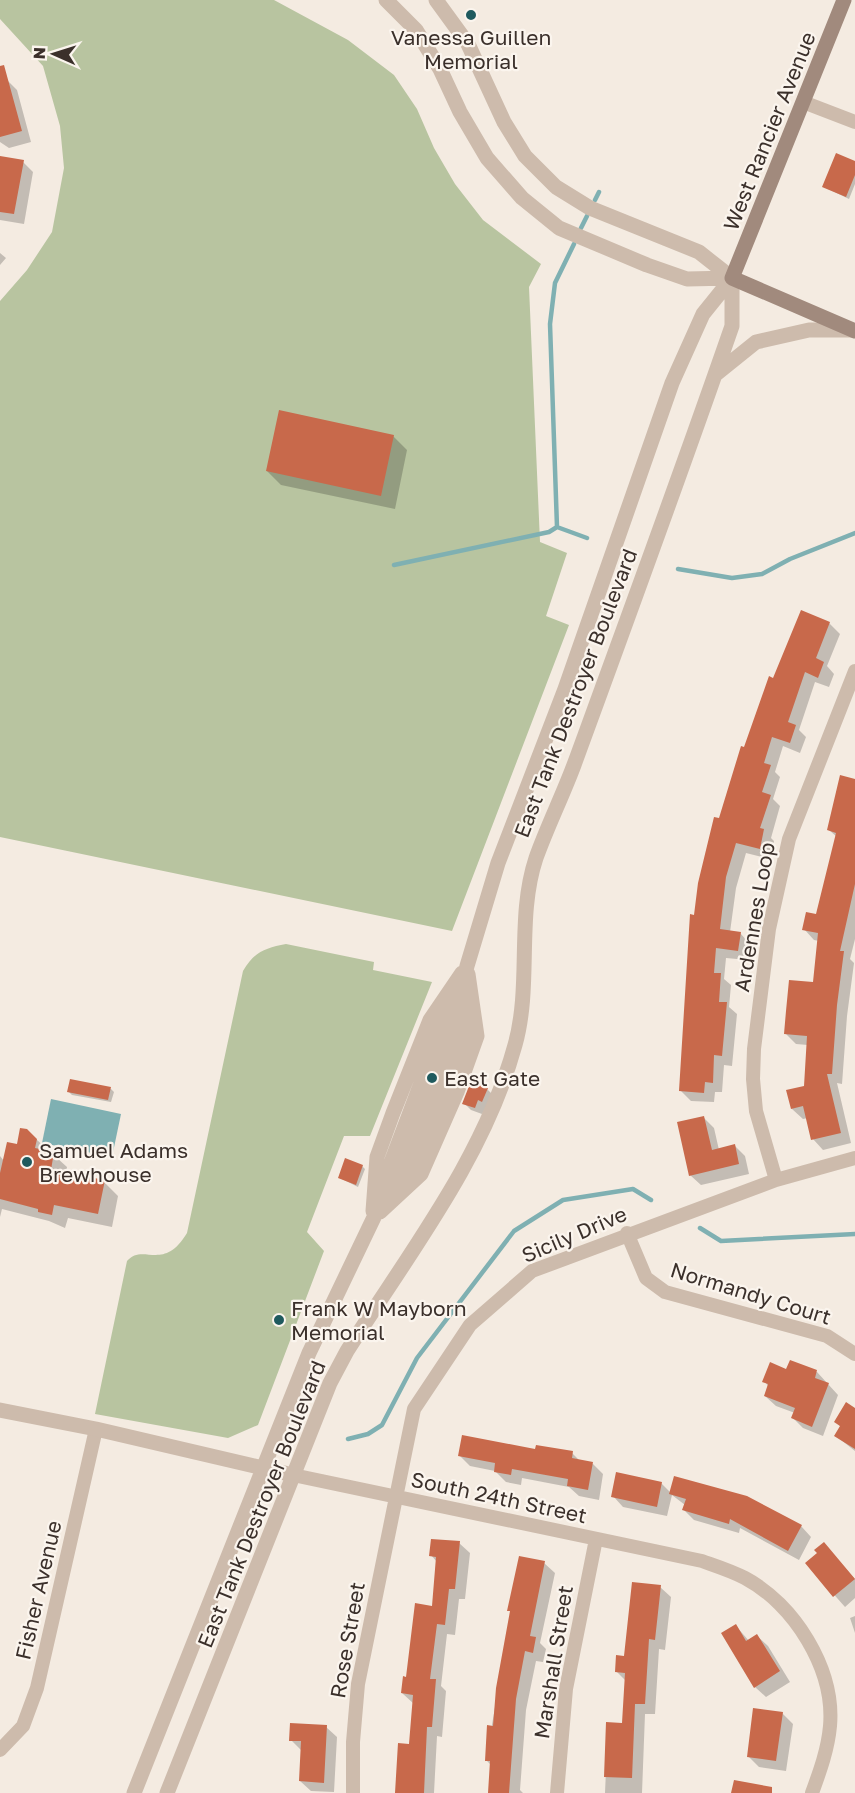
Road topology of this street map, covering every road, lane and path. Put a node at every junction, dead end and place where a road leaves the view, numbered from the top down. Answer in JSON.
{"nodes":[{"id":1,"x":386,"y":0,"type":"edge"},
{"id":2,"x":436,"y":0,"type":"edge"},
{"id":3,"x":844,"y":0,"type":"edge"},
{"id":4,"x":803,"y":102,"type":"junction"},
{"id":5,"x":855,"y":122,"type":"edge"},
{"id":6,"x":732,"y":278,"type":"junction"},
{"id":7,"x":854,"y":331,"type":"edge"},
{"id":8,"x":715,"y":375,"type":"junction"},
{"id":9,"x":855,"y":670,"type":"edge"},
{"id":10,"x":467,"y":966,"type":"junction"},
{"id":11,"x":855,"y":1158,"type":"edge"},
{"id":12,"x":776,"y":1180,"type":"junction"},
{"id":13,"x":373,"y":1219,"type":"junction"},
{"id":14,"x":627,"y":1233,"type":"junction"},
{"id":15,"x":855,"y":1354,"type":"edge"},
{"id":16,"x":0,"y":1410,"type":"edge"},
{"id":17,"x":96,"y":1430,"type":"junction"},
{"id":18,"x":263,"y":1469,"type":"junction"},
{"id":19,"x":293,"y":1475,"type":"junction"},
{"id":20,"x":395,"y":1497,"type":"junction"},
{"id":21,"x":596,"y":1539,"type":"junction"},
{"id":22,"x":0,"y":1750,"type":"edge"},
{"id":23,"x":134,"y":1793,"type":"edge"},
{"id":24,"x":167,"y":1793,"type":"edge"},
{"id":25,"x":352,"y":1793,"type":"edge"},
{"id":26,"x":558,"y":1793,"type":"edge"},
{"id":27,"x":812,"y":1793,"type":"edge"}],
"edges":[{"from":1,"to":6,"type":"street"},
{"from":2,"to":6,"type":"street"},
{"from":3,"to":4,"type":"main road","name":"West Rancier Avenue"},
{"from":4,"to":5,"type":"street"},
{"from":4,"to":6,"type":"main road","name":"West Rancier Avenue"},
{"from":6,"to":7,"type":"main road"},
{"from":6,"to":8,"type":"street","name":"East Tank Destroyer Boulevard"},
{"from":6,"to":10,"type":"street","name":"East Tank Destroyer Boulevard"},
{"from":7,"to":8,"type":"street"},
{"from":8,"to":19,"type":"street","name":"East Tank Destroyer Boulevard"},
{"from":9,"to":12,"type":"street","name":"Ardennes Loop"},
{"from":10,"to":13,"type":"street","name":"East Tank Destroyer Boulevard"},
{"from":10,"to":13,"type":"street"},
{"from":10,"to":13,"type":"street"},
{"from":11,"to":12,"type":"street","name":"Sicily Drive"},
{"from":12,"to":14,"type":"street","name":"Sicily Drive"},
{"from":13,"to":18,"type":"street","name":"East Tank Destroyer Boulevard"},
{"from":14,"to":15,"type":"street","name":"Normandy Court"},
{"from":14,"to":20,"type":"street","name":"Sicily Drive"},
{"from":16,"to":17,"type":"street","name":"South 24th Street"},
{"from":17,"to":18,"type":"street","name":"South 24th Street"},
{"from":17,"to":22,"type":"street","name":"Fisher Avenue"},
{"from":18,"to":19,"type":"street","name":"South 24th Street"},
{"from":18,"to":23,"type":"street","name":"East Tank Destroyer Boulevard"},
{"from":19,"to":20,"type":"street","name":"South 24th Street"},
{"from":19,"to":24,"type":"street","name":"East Tank Destroyer Boulevard"},
{"from":20,"to":21,"type":"street","name":"South 24th Street"},
{"from":20,"to":25,"type":"street","name":"Rose Street"},
{"from":21,"to":26,"type":"street","name":"Marshall Street"},
{"from":21,"to":27,"type":"street","name":"South 24th Street"}]}
